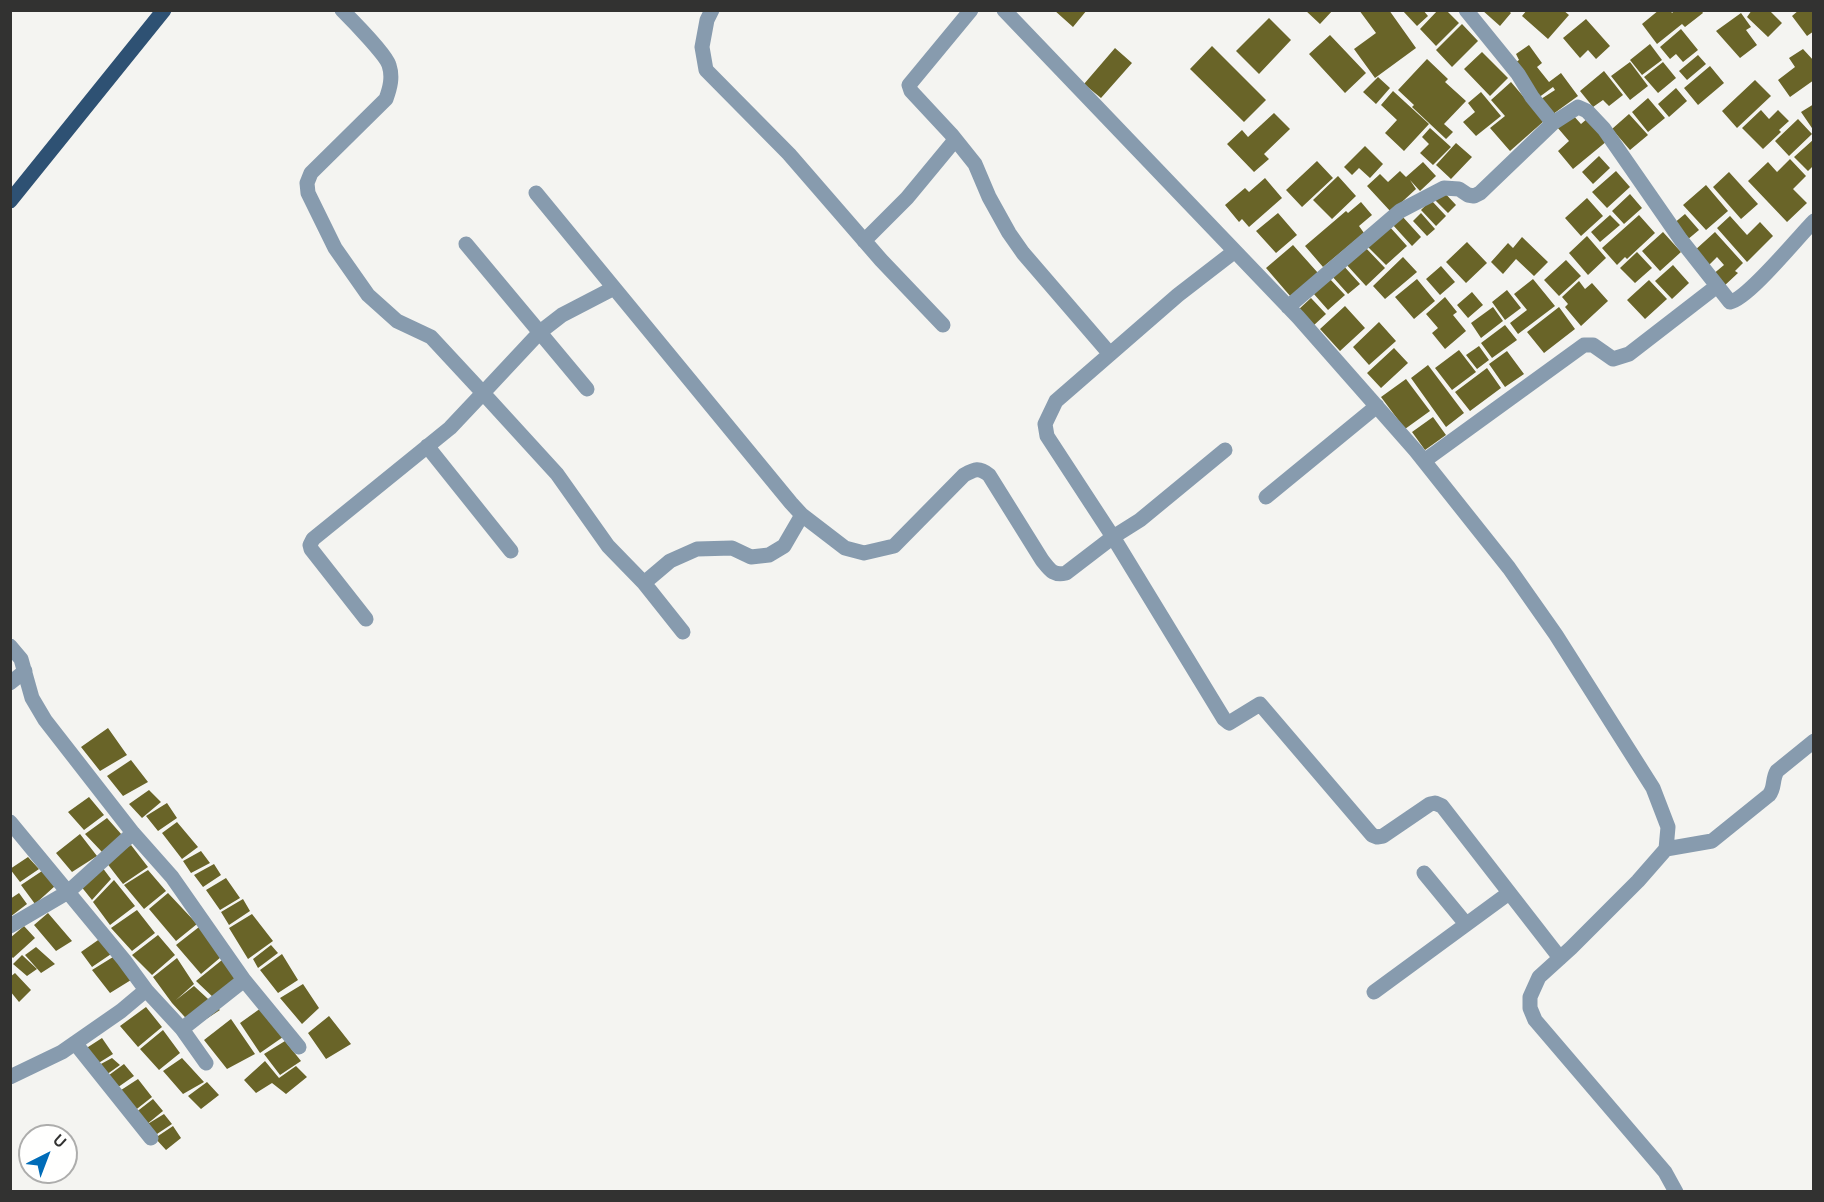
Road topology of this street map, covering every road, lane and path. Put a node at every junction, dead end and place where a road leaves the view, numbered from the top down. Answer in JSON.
{"nodes":[{"id":1,"x":164,"y":10,"type":"edge"},
{"id":2,"x":342,"y":10,"type":"edge"},
{"id":3,"x":712,"y":10,"type":"edge"},
{"id":4,"x":971,"y":10,"type":"edge"},
{"id":5,"x":1004,"y":10,"type":"edge"},
{"id":6,"x":1466,"y":10,"type":"edge"},
{"id":7,"x":1553,"y":123,"type":"junction"},
{"id":8,"x":955,"y":140,"type":"junction"},
{"id":9,"x":536,"y":193,"type":"dead end"},
{"id":10,"x":10,"y":201,"type":"edge"},
{"id":11,"x":1814,"y":221,"type":"edge"},
{"id":12,"x":864,"y":241,"type":"junction"},
{"id":13,"x":466,"y":244,"type":"dead end"},
{"id":14,"x":1235,"y":251,"type":"junction"},
{"id":15,"x":1717,"y":286,"type":"junction"},
{"id":16,"x":614,"y":288,"type":"junction"},
{"id":17,"x":1288,"y":307,"type":"junction"},
{"id":18,"x":943,"y":325,"type":"dead end"},
{"id":19,"x":540,"y":332,"type":"junction"},
{"id":20,"x":1110,"y":354,"type":"junction"},
{"id":21,"x":587,"y":389,"type":"dead end"},
{"id":22,"x":483,"y":393,"type":"junction"},
{"id":23,"x":1377,"y":406,"type":"junction"},
{"id":24,"x":427,"y":446,"type":"junction"},
{"id":25,"x":1225,"y":450,"type":"dead end"},
{"id":26,"x":1424,"y":461,"type":"junction"},
{"id":27,"x":1266,"y":497,"type":"dead end"},
{"id":28,"x":802,"y":515,"type":"junction"},
{"id":29,"x":1113,"y":537,"type":"junction"},
{"id":30,"x":511,"y":551,"type":"dead end"},
{"id":31,"x":644,"y":583,"type":"junction"},
{"id":32,"x":366,"y":619,"type":"dead end"},
{"id":33,"x":683,"y":632,"type":"dead end"},
{"id":34,"x":10,"y":646,"type":"edge"},
{"id":35,"x":25,"y":671,"type":"junction"},
{"id":36,"x":10,"y":683,"type":"edge"},
{"id":37,"x":1814,"y":741,"type":"edge"},
{"id":38,"x":10,"y":822,"type":"edge"},
{"id":39,"x":133,"y":833,"type":"junction"},
{"id":40,"x":1666,"y":849,"type":"junction"},
{"id":41,"x":1424,"y":873,"type":"dead end"},
{"id":42,"x":68,"y":892,"type":"junction"},
{"id":43,"x":1509,"y":893,"type":"junction"},
{"id":44,"x":1466,"y":924,"type":"junction"},
{"id":45,"x":10,"y":926,"type":"edge"},
{"id":46,"x":1560,"y":958,"type":"junction"},
{"id":47,"x":244,"y":980,"type":"junction"},
{"id":48,"x":147,"y":990,"type":"junction"},
{"id":49,"x":1374,"y":992,"type":"dead end"},
{"id":50,"x":182,"y":1029,"type":"junction"},
{"id":51,"x":75,"y":1044,"type":"junction"},
{"id":52,"x":299,"y":1047,"type":"dead end"},
{"id":53,"x":206,"y":1063,"type":"dead end"},
{"id":54,"x":10,"y":1077,"type":"edge"},
{"id":55,"x":151,"y":1138,"type":"dead end"},
{"id":56,"x":1677,"y":1191,"type":"edge"}],
"edges":[{"from":1,"to":10,"type":"main road"},
{"from":2,"to":22,"type":"street"},
{"from":3,"to":12,"type":"street"},
{"from":4,"to":8,"type":"street"},
{"from":5,"to":14,"type":"street"},
{"from":6,"to":7,"type":"street"},
{"from":7,"to":15,"type":"street"},
{"from":7,"to":17,"type":"street"},
{"from":8,"to":12,"type":"street"},
{"from":8,"to":20,"type":"street"},
{"from":9,"to":16,"type":"street"},
{"from":11,"to":15,"type":"street"},
{"from":12,"to":18,"type":"street"},
{"from":13,"to":19,"type":"street"},
{"from":14,"to":17,"type":"street"},
{"from":14,"to":20,"type":"street"},
{"from":15,"to":26,"type":"street"},
{"from":16,"to":19,"type":"street"},
{"from":16,"to":28,"type":"street"},
{"from":17,"to":23,"type":"street"},
{"from":19,"to":21,"type":"street"},
{"from":19,"to":22,"type":"street"},
{"from":20,"to":29,"type":"street"},
{"from":22,"to":24,"type":"street"},
{"from":22,"to":31,"type":"street"},
{"from":23,"to":26,"type":"street"},
{"from":23,"to":27,"type":"street"},
{"from":24,"to":30,"type":"street"},
{"from":24,"to":32,"type":"street"},
{"from":25,"to":29,"type":"street"},
{"from":26,"to":40,"type":"street"},
{"from":28,"to":29,"type":"street"},
{"from":28,"to":31,"type":"street"},
{"from":29,"to":43,"type":"street"},
{"from":31,"to":33,"type":"street"},
{"from":34,"to":35,"type":"street"},
{"from":35,"to":36,"type":"street"},
{"from":35,"to":39,"type":"street"},
{"from":37,"to":40,"type":"street"},
{"from":38,"to":42,"type":"street"},
{"from":39,"to":42,"type":"street"},
{"from":39,"to":47,"type":"street"},
{"from":40,"to":46,"type":"street"},
{"from":41,"to":44,"type":"street"},
{"from":42,"to":45,"type":"street"},
{"from":42,"to":48,"type":"street"},
{"from":43,"to":44,"type":"street"},
{"from":43,"to":46,"type":"street"},
{"from":44,"to":49,"type":"street"},
{"from":46,"to":56,"type":"street"},
{"from":47,"to":50,"type":"street"},
{"from":47,"to":52,"type":"street"},
{"from":48,"to":50,"type":"street"},
{"from":48,"to":51,"type":"street"},
{"from":50,"to":53,"type":"street"},
{"from":51,"to":54,"type":"street"},
{"from":51,"to":55,"type":"street"}]}
